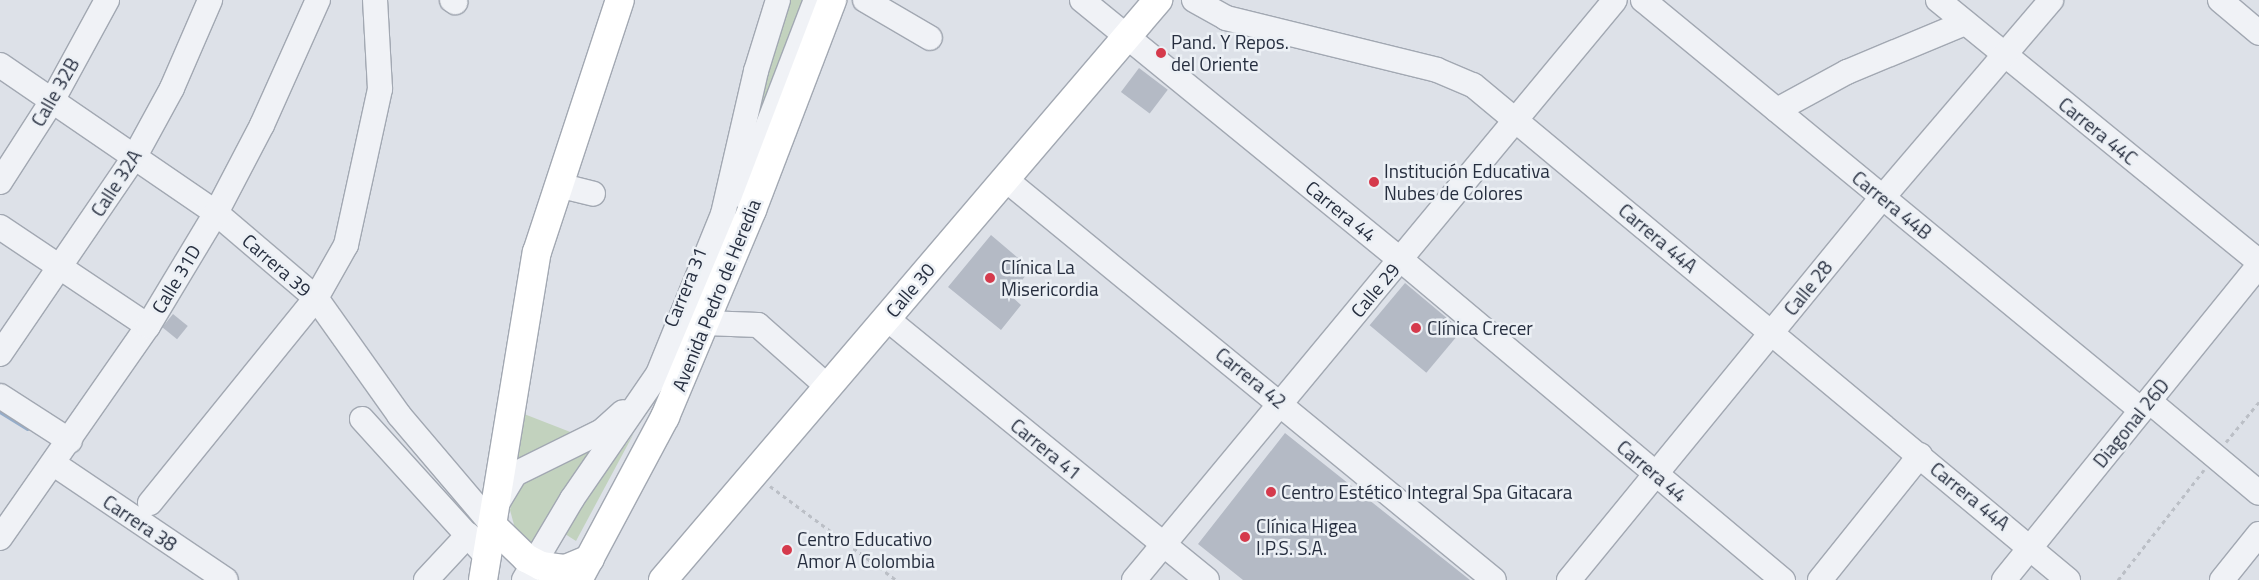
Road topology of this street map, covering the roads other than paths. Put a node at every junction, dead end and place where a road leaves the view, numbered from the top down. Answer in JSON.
{"nodes":[{"id":1,"x":107,"y":0,"type":"edge"},
{"id":2,"x":210,"y":0,"type":"edge"},
{"id":3,"x":318,"y":0,"type":"edge"},
{"id":4,"x":375,"y":0,"type":"edge"},
{"id":5,"x":620,"y":0,"type":"edge"},
{"id":6,"x":766,"y":0,"type":"edge"},
{"id":7,"x":778,"y":0,"type":"edge"},
{"id":8,"x":816,"y":0,"type":"edge"},
{"id":9,"x":832,"y":0,"type":"edge"},
{"id":10,"x":865,"y":0,"type":"edge"},
{"id":11,"x":1082,"y":0,"type":"edge"},
{"id":12,"x":1158,"y":0,"type":"edge"},
{"id":13,"x":1194,"y":0,"type":"edge"},
{"id":14,"x":1615,"y":0,"type":"edge"},
{"id":15,"x":1643,"y":0,"type":"edge"},
{"id":16,"x":1938,"y":0,"type":"edge"},
{"id":17,"x":2051,"y":0,"type":"edge"},
{"id":18,"x":2220,"y":0,"type":"edge"},
{"id":19,"x":1965,"y":22,"type":"junction"},
{"id":20,"x":2259,"y":33,"type":"edge"},
{"id":21,"x":1126,"y":37,"type":"junction"},
{"id":22,"x":930,"y":38,"type":"dead end"},
{"id":23,"x":2005,"y":57,"type":"junction"},
{"id":24,"x":0,"y":65,"type":"edge"},
{"id":25,"x":52,"y":101,"type":"junction"},
{"id":26,"x":1777,"y":110,"type":"junction"},
{"id":27,"x":1517,"y":118,"type":"junction"},
{"id":28,"x":135,"y":156,"type":"junction"},
{"id":29,"x":1004,"y":180,"type":"junction"},
{"id":30,"x":0,"y":182,"type":"edge"},
{"id":31,"x":558,"y":185,"type":"junction"},
{"id":32,"x":593,"y":194,"type":"dead end"},
{"id":33,"x":1883,"y":197,"type":"junction"},
{"id":34,"x":216,"y":213,"type":"junction"},
{"id":35,"x":0,"y":227,"type":"edge"},
{"id":36,"x":1400,"y":259,"type":"junction"},
{"id":37,"x":2259,"y":263,"type":"edge"},
{"id":38,"x":60,"y":266,"type":"junction"},
{"id":39,"x":316,"y":298,"type":"junction"},
{"id":40,"x":886,"y":318,"type":"junction"},
{"id":41,"x":705,"y":323,"type":"junction"},
{"id":42,"x":148,"y":326,"type":"junction"},
{"id":43,"x":1771,"y":334,"type":"junction"},
{"id":44,"x":0,"y":354,"type":"edge"},
{"id":45,"x":828,"y":387,"type":"junction"},
{"id":46,"x":0,"y":396,"type":"edge"},
{"id":47,"x":1281,"y":403,"type":"junction"},
{"id":48,"x":2145,"y":406,"type":"junction"},
{"id":49,"x":362,"y":418,"type":"dead end"},
{"id":50,"x":70,"y":441,"type":"junction"},
{"id":51,"x":1920,"y":455,"type":"junction"},
{"id":52,"x":54,"y":464,"type":"junction"},
{"id":53,"x":1656,"y":474,"type":"junction"},
{"id":54,"x":2259,"y":493,"type":"edge"},
{"id":55,"x":150,"y":502,"type":"dead end"},
{"id":56,"x":496,"y":515,"type":"junction"},
{"id":57,"x":2259,"y":534,"type":"edge"},
{"id":58,"x":468,"y":536,"type":"junction"},
{"id":59,"x":0,"y":538,"type":"edge"},
{"id":60,"x":1164,"y":545,"type":"junction"},
{"id":61,"x":2031,"y":546,"type":"junction"},
{"id":62,"x":486,"y":569,"type":"edge"},
{"id":63,"x":529,"y":572,"type":"edge"},
{"id":64,"x":573,"y":572,"type":"edge"},
{"id":65,"x":222,"y":579,"type":"edge"},
{"id":66,"x":426,"y":580,"type":"edge"},
{"id":67,"x":663,"y":580,"type":"edge"},
{"id":68,"x":1134,"y":580,"type":"edge"},
{"id":69,"x":1207,"y":580,"type":"edge"},
{"id":70,"x":1494,"y":580,"type":"edge"},
{"id":71,"x":1569,"y":580,"type":"edge"},
{"id":72,"x":1783,"y":580,"type":"edge"},
{"id":73,"x":1820,"y":580,"type":"edge"},
{"id":74,"x":2004,"y":580,"type":"edge"},
{"id":75,"x":2068,"y":580,"type":"edge"},
{"id":76,"x":2222,"y":580,"type":"edge"}],
"edges":[{"from":1,"to":25,"type":"street","name":"Calle 32B"},
{"from":2,"to":28,"type":"street","name":"Calle 32A"},
{"from":3,"to":34,"type":"street","name":"Calle 31D"},
{"from":4,"to":39,"type":"street"},
{"from":5,"to":31,"type":"main road"},
{"from":6,"to":56,"type":"street","name":"Carrera 31"},
{"from":7,"to":63,"type":"street"},
{"from":8,"to":64,"type":"street"},
{"from":9,"to":41,"type":"main road","name":"Avenida Pedro de Heredia"},
{"from":10,"to":22,"type":"street"},
{"from":11,"to":21,"type":"street","name":"Carrera 44"},
{"from":12,"to":21,"type":"main road","name":"Calle 30"},
{"from":13,"to":27,"type":"street","name":"Carrera 44A"},
{"from":14,"to":27,"type":"street","name":"Calle 29"},
{"from":15,"to":26,"type":"street","name":"Carrera 44B"},
{"from":16,"to":19,"type":"street","name":"Carrera 44C"},
{"from":17,"to":23,"type":"street","name":"Calle 28"},
{"from":18,"to":20,"type":"street"},
{"from":19,"to":23,"type":"street","name":"Carrera 44C"},
{"from":19,"to":26,"type":"street"},
{"from":21,"to":29,"type":"main road","name":"Calle 30"},
{"from":21,"to":36,"type":"street","name":"Carrera 44"},
{"from":23,"to":33,"type":"street","name":"Calle 28"},
{"from":23,"to":37,"type":"street","name":"Carrera 44C"},
{"from":24,"to":25,"type":"street","name":"Carrera 39"},
{"from":25,"to":28,"type":"street","name":"Carrera 39"},
{"from":25,"to":30,"type":"street","name":"Calle 32B"},
{"from":26,"to":33,"type":"street","name":"Carrera 44B"},
{"from":27,"to":36,"type":"street","name":"Calle 29"},
{"from":27,"to":43,"type":"street","name":"Carrera 44A"},
{"from":28,"to":34,"type":"street","name":"Carrera 39"},
{"from":28,"to":38,"type":"street","name":"Calle 32A"},
{"from":29,"to":40,"type":"main road","name":"Calle 30"},
{"from":29,"to":47,"type":"street","name":"Carrera 42"},
{"from":31,"to":32,"type":"street"},
{"from":31,"to":56,"type":"main road"},
{"from":33,"to":43,"type":"street","name":"Calle 28"},
{"from":33,"to":48,"type":"street","name":"Carrera 44B"},
{"from":34,"to":39,"type":"street","name":"Carrera 39"},
{"from":34,"to":42,"type":"street","name":"Calle 31D"},
{"from":35,"to":38,"type":"street"},
{"from":36,"to":47,"type":"street","name":"Calle 29"},
{"from":36,"to":53,"type":"street","name":"Carrera 44"},
{"from":37,"to":48,"type":"street","name":"Diagonal 26D"},
{"from":38,"to":42,"type":"street"},
{"from":38,"to":44,"type":"street","name":"Calle 32A"},
{"from":39,"to":55,"type":"street"},
{"from":39,"to":56,"type":"street","name":"Carrera 39"},
{"from":40,"to":45,"type":"main road","name":"Calle 30"},
{"from":40,"to":60,"type":"street","name":"Carrera 41"},
{"from":41,"to":45,"type":"street"},
{"from":41,"to":64,"type":"main road","name":"Avenida Pedro de Heredia"},
{"from":42,"to":50,"type":"street","name":"Calle 31D"},
{"from":43,"to":51,"type":"street","name":"Carrera 44A"},
{"from":43,"to":53,"type":"street","name":"Calle 28"},
{"from":45,"to":67,"type":"main road","name":"Calle 30"},
{"from":46,"to":50,"type":"street"},
{"from":47,"to":60,"type":"street","name":"Calle 29"},
{"from":47,"to":70,"type":"street","name":"Carrera 42"},
{"from":48,"to":54,"type":"street","name":"Carrera 44B"},
{"from":48,"to":61,"type":"street","name":"Diagonal 26D"},
{"from":49,"to":58,"type":"street"},
{"from":50,"to":52,"type":"street","name":"Calle 31D"},
{"from":51,"to":61,"type":"street","name":"Carrera 44A"},
{"from":51,"to":73,"type":"street"},
{"from":52,"to":59,"type":"street","name":"Calle 31D"},
{"from":52,"to":65,"type":"street","name":"Carrera 38"},
{"from":53,"to":71,"type":"street","name":"Calle 28"},
{"from":53,"to":72,"type":"street","name":"Carrera 44"},
{"from":56,"to":62,"type":"main road"},
{"from":56,"to":63,"type":"main road"},
{"from":57,"to":76,"type":"street"},
{"from":58,"to":62,"type":"street"},
{"from":58,"to":66,"type":"street"},
{"from":60,"to":68,"type":"street","name":"Calle 29"},
{"from":60,"to":69,"type":"street","name":"Carrera 41"},
{"from":61,"to":74,"type":"street","name":"Diagonal 26D"},
{"from":61,"to":75,"type":"street","name":"Carrera 44A"},
{"from":63,"to":64,"type":"main road"}]}
